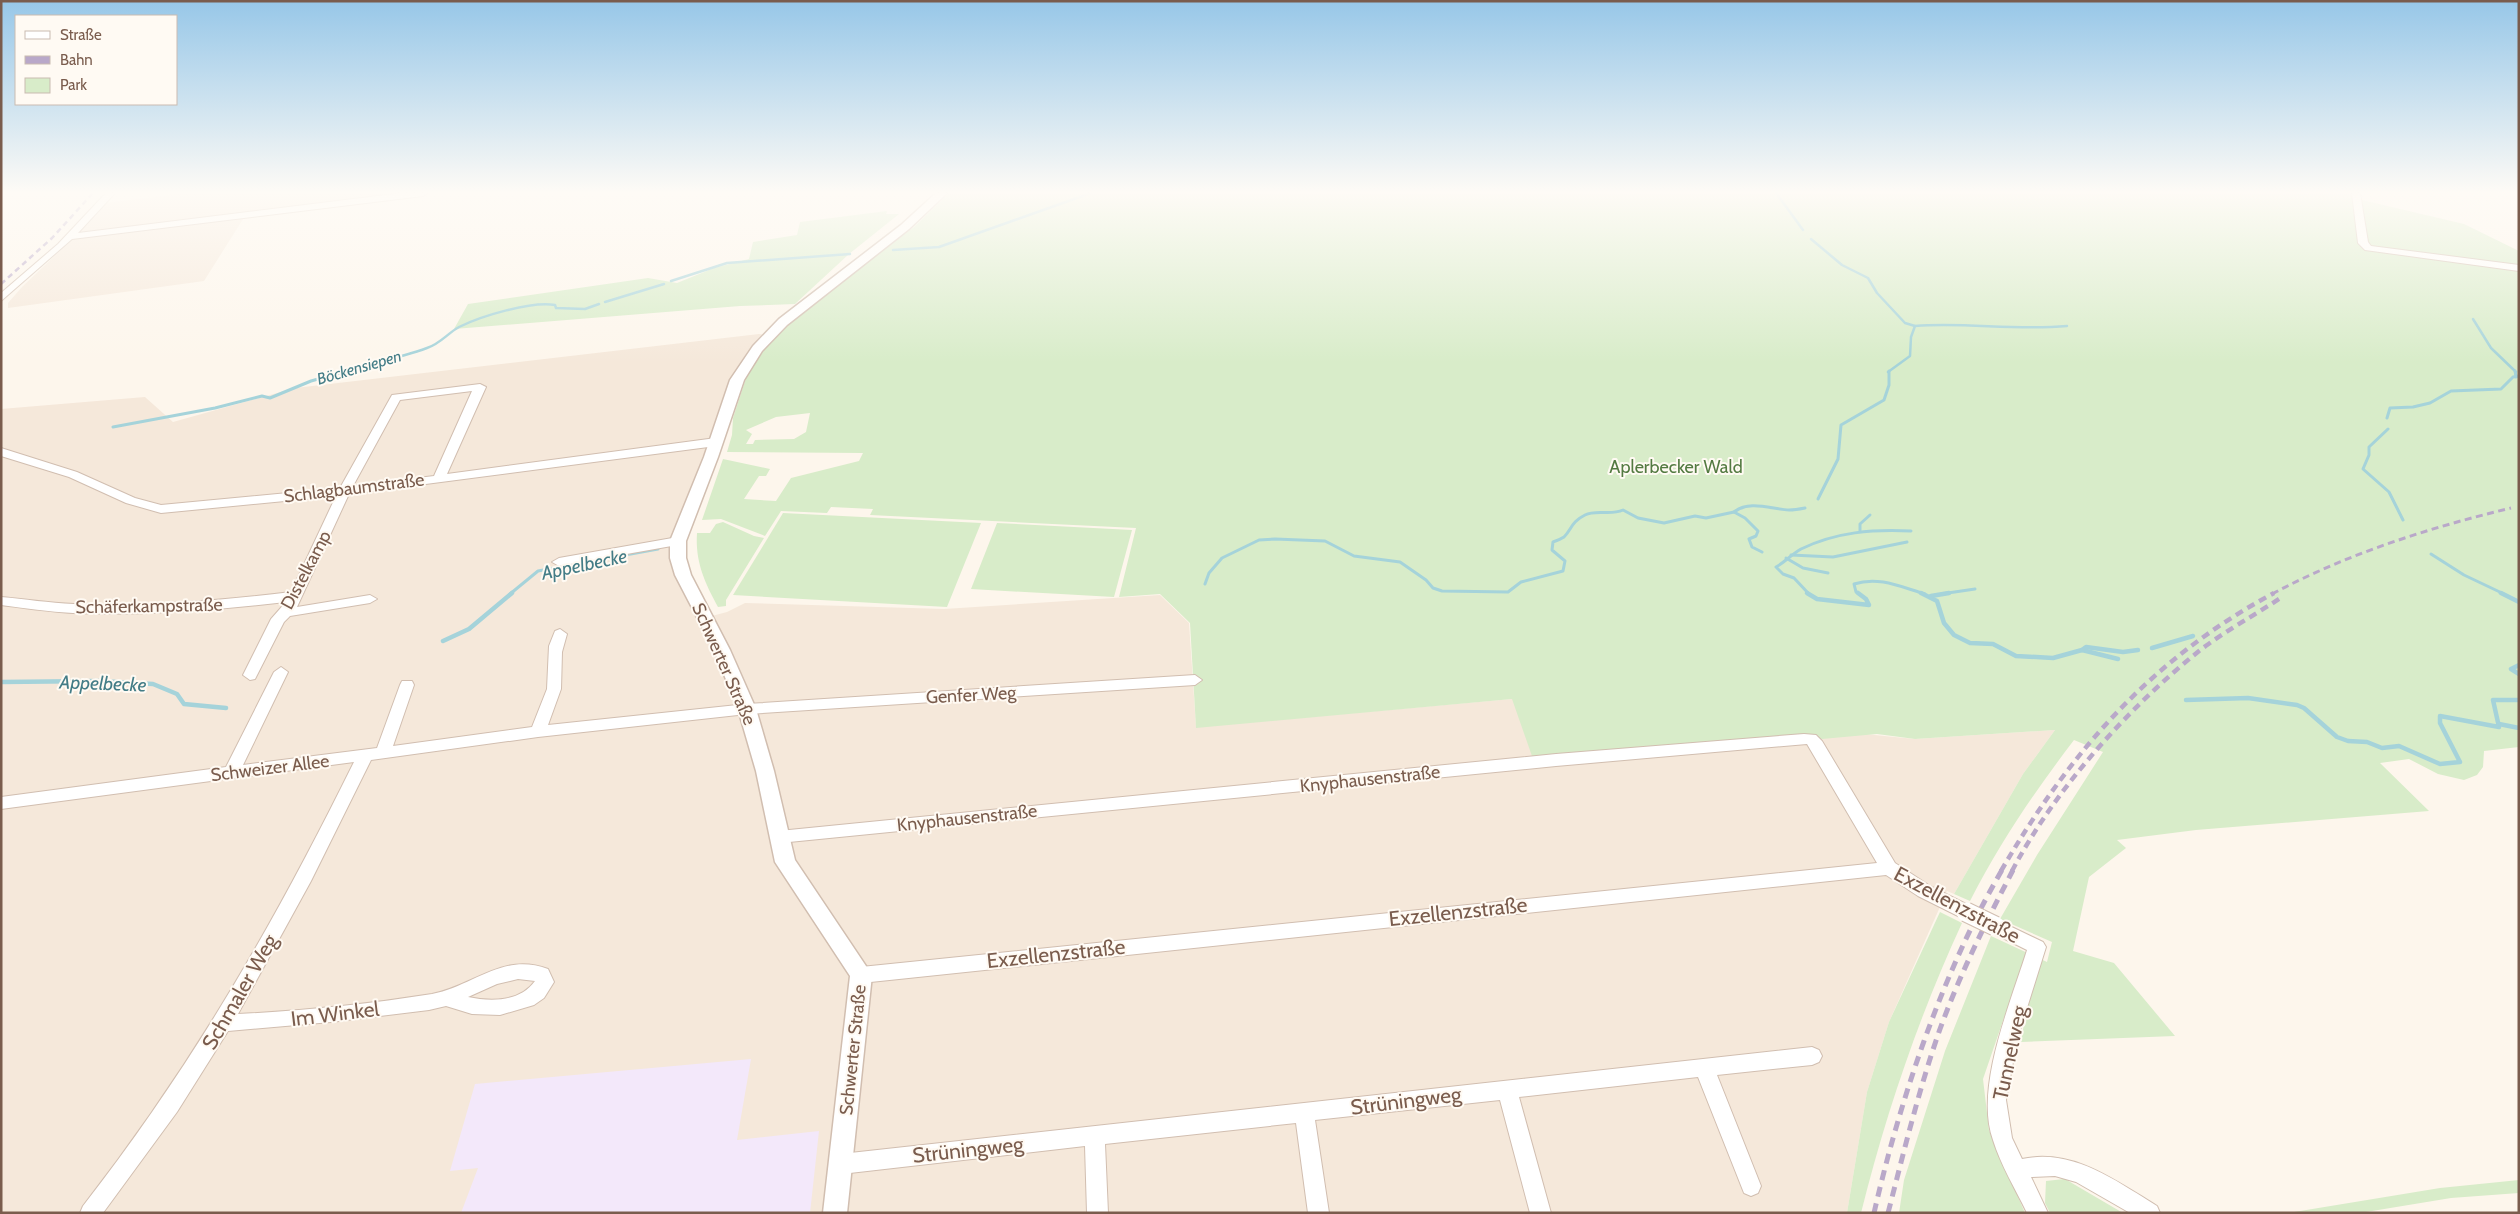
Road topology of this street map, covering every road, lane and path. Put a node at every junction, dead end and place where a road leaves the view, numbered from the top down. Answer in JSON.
{"nodes":[{"id":1,"x":55,"y":250,"type":"edge"},
{"id":2,"x":876,"y":250,"type":"edge"},
{"id":3,"x":2380,"y":250,"type":"edge"},
{"id":4,"x":2519,"y":268,"type":"edge"},
{"id":5,"x":1,"y":298,"type":"edge"},
{"id":6,"x":716,"y":442,"type":"junction"},
{"id":7,"x":1,"y":452,"type":"edge"},
{"id":8,"x":439,"y":477,"type":"junction"},
{"id":9,"x":345,"y":490,"type":"junction"},
{"id":10,"x":678,"y":541,"type":"junction"},
{"id":11,"x":559,"y":562,"type":"dead end"},
{"id":12,"x":296,"y":596,"type":"junction"},
{"id":13,"x":370,"y":599,"type":"dead end"},
{"id":14,"x":1,"y":601,"type":"edge"},
{"id":15,"x":287,"y":612,"type":"junction"},
{"id":16,"x":560,"y":634,"type":"dead end"},
{"id":17,"x":281,"y":672,"type":"dead end"},
{"id":18,"x":250,"y":675,"type":"dead end"},
{"id":19,"x":1195,"y":680,"type":"dead end"},
{"id":20,"x":408,"y":685,"type":"dead end"},
{"id":21,"x":747,"y":709,"type":"junction"},
{"id":22,"x":538,"y":732,"type":"junction"},
{"id":23,"x":373,"y":755,"type":"junction"},
{"id":24,"x":231,"y":773,"type":"junction"},
{"id":25,"x":1,"y":803,"type":"edge"},
{"id":26,"x":779,"y":837,"type":"junction"},
{"id":27,"x":1889,"y":868,"type":"junction"},
{"id":28,"x":2037,"y":947,"type":"joint"},
{"id":29,"x":861,"y":975,"type":"junction"},
{"id":30,"x":447,"y":998,"type":"dead end"},
{"id":31,"x":224,"y":1023,"type":"junction"},
{"id":32,"x":1812,"y":1056,"type":"dead end"},
{"id":33,"x":1704,"y":1068,"type":"junction"},
{"id":34,"x":1507,"y":1089,"type":"junction"},
{"id":35,"x":1304,"y":1112,"type":"junction"},
{"id":36,"x":1095,"y":1137,"type":"junction"},
{"id":37,"x":841,"y":1164,"type":"junction"},
{"id":38,"x":2016,"y":1170,"type":"junction"},
{"id":39,"x":1751,"y":1186,"type":"dead end"},
{"id":40,"x":90,"y":1213,"type":"edge"},
{"id":41,"x":835,"y":1213,"type":"edge"},
{"id":42,"x":1098,"y":1213,"type":"edge"},
{"id":43,"x":1319,"y":1213,"type":"edge"},
{"id":44,"x":1542,"y":1213,"type":"edge"},
{"id":45,"x":2038,"y":1213,"type":"edge"},
{"id":46,"x":2150,"y":1213,"type":"edge"}],
"edges":[{"from":1,"to":5,"type":"street"},
{"from":2,"to":6,"type":"street","name":"Schwerter Straße"},
{"from":3,"to":4,"type":"street"},
{"from":6,"to":8,"type":"street","name":"Schlagbaumstraße"},
{"from":6,"to":10,"type":"street","name":"Schwerter Straße"},
{"from":7,"to":9,"type":"street","name":"Schlagbaumstraße"},
{"from":8,"to":9,"type":"street","name":"Schlagbaumstraße"},
{"from":8,"to":9,"type":"street","name":"Distelkamp"},
{"from":9,"to":12,"type":"street","name":"Distelkamp"},
{"from":10,"to":11,"type":"street"},
{"from":10,"to":21,"type":"street","name":"Schwerter Straße"},
{"from":12,"to":14,"type":"street","name":"Schäferkampstraße"},
{"from":12,"to":15,"type":"street","name":"Distelkamp"},
{"from":13,"to":15,"type":"street"},
{"from":15,"to":18,"type":"street","name":"Distelkamp"},
{"from":16,"to":22,"type":"street"},
{"from":17,"to":24,"type":"street"},
{"from":19,"to":21,"type":"street","name":"Genfer Weg"},
{"from":20,"to":23,"type":"street","name":"Schmaler Weg"},
{"from":21,"to":22,"type":"street","name":"Schweizer Allee"},
{"from":21,"to":26,"type":"street","name":"Schwerter Straße"},
{"from":22,"to":23,"type":"street","name":"Schweizer Allee"},
{"from":23,"to":24,"type":"street","name":"Schweizer Allee"},
{"from":23,"to":31,"type":"street","name":"Schmaler Weg"},
{"from":24,"to":25,"type":"street","name":"Schweizer Allee"},
{"from":26,"to":27,"type":"street","name":"Knyphausenstraße"},
{"from":26,"to":29,"type":"street","name":"Schwerter Straße"},
{"from":27,"to":28,"type":"street","name":"Exzellenzstraße","bridge":true},
{"from":27,"to":29,"type":"street","name":"Exzellenzstraße"},
{"from":28,"to":38,"type":"street","name":"Tunnelweg"},
{"from":29,"to":37,"type":"street","name":"Schwerter Straße"},
{"from":30,"to":31,"type":"street","name":"Im Winkel"},
{"from":31,"to":40,"type":"street","name":"Schmaler Weg"},
{"from":32,"to":33,"type":"street","name":"Strüningweg"},
{"from":33,"to":34,"type":"street","name":"Strüningweg"},
{"from":33,"to":39,"type":"street"},
{"from":34,"to":35,"type":"street","name":"Strüningweg"},
{"from":34,"to":44,"type":"street"},
{"from":35,"to":36,"type":"street","name":"Strüningweg"},
{"from":35,"to":43,"type":"street"},
{"from":36,"to":37,"type":"street","name":"Strüningweg"},
{"from":36,"to":42,"type":"street"},
{"from":37,"to":41,"type":"street","name":"Schwerter Straße"},
{"from":38,"to":45,"type":"street","name":"Tunnelweg"},
{"from":38,"to":46,"type":"street"}]}
